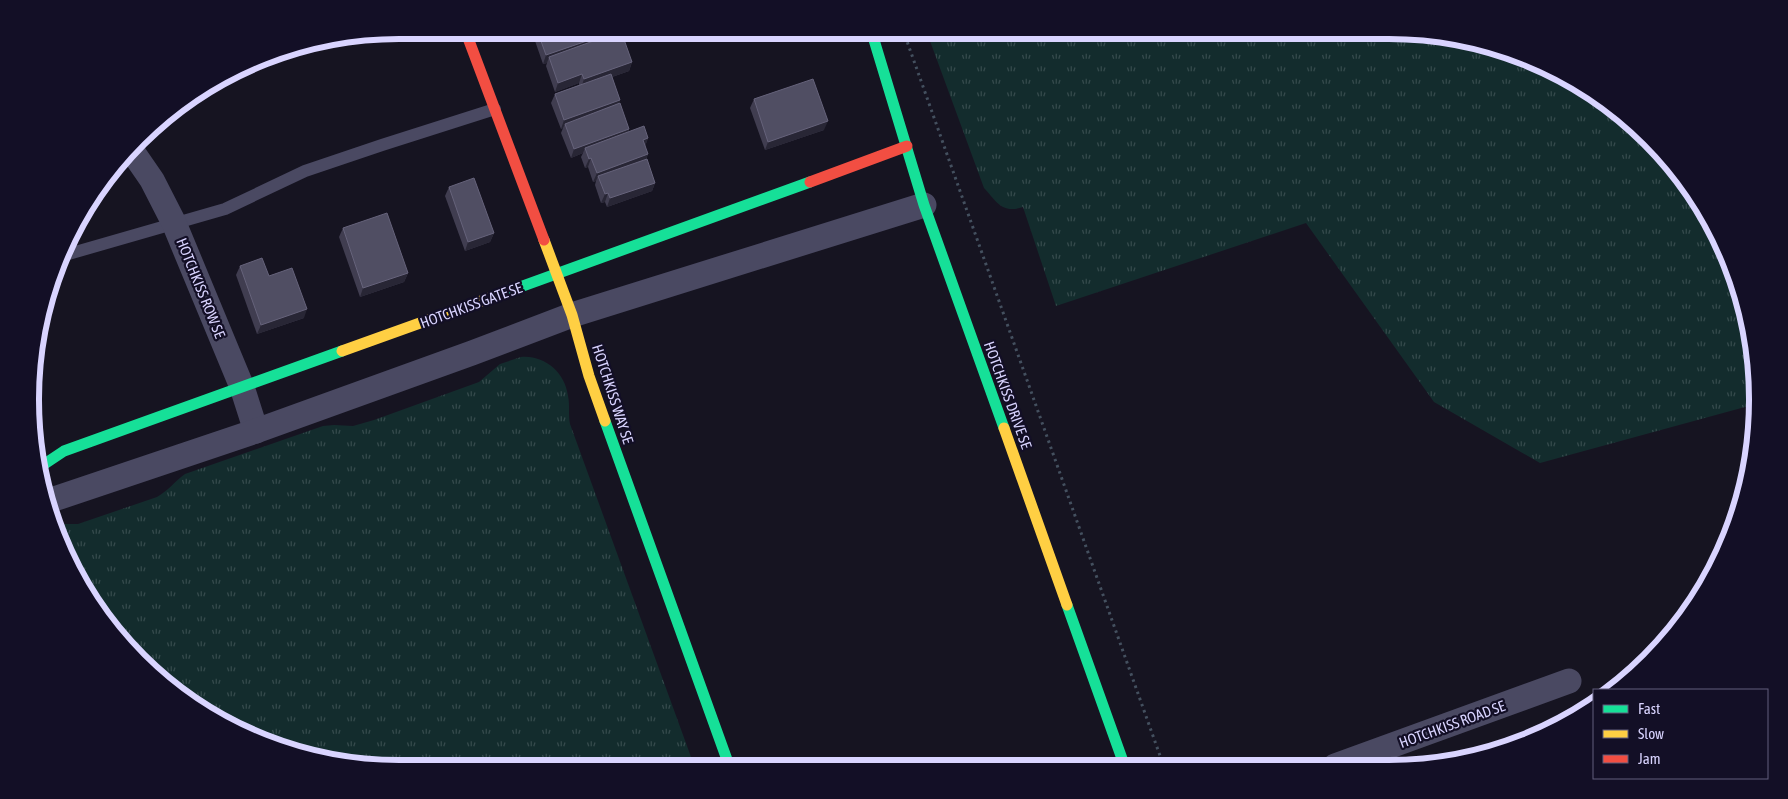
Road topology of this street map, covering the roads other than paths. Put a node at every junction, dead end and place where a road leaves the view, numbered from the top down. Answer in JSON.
{"nodes":[{"id":1,"x":468,"y":39,"type":"edge"},
{"id":2,"x":873,"y":39,"type":"edge"},
{"id":3,"x":495,"y":109,"type":"junction"},
{"id":4,"x":907,"y":146,"type":"junction"},
{"id":5,"x":135,"y":155,"type":"edge"},
{"id":6,"x":924,"y":205,"type":"junction"},
{"id":7,"x":174,"y":223,"type":"junction"},
{"id":8,"x":70,"y":253,"type":"edge"},
{"id":9,"x":557,"y":274,"type":"junction"},
{"id":10,"x":572,"y":315,"type":"junction"},
{"id":11,"x":242,"y":387,"type":"junction"},
{"id":12,"x":256,"y":431,"type":"junction"},
{"id":13,"x":45,"y":464,"type":"edge"},
{"id":14,"x":53,"y":499,"type":"edge"},
{"id":15,"x":1569,"y":681,"type":"dead end"},
{"id":16,"x":727,"y":760,"type":"edge"},
{"id":17,"x":1122,"y":760,"type":"edge"},
{"id":18,"x":1352,"y":760,"type":"edge"}],
"edges":[{"from":1,"to":3,"type":"street","name":"HOTCHKISS WAY SE"},
{"from":2,"to":4,"type":"street","name":"HOTCHKISS DRIVE SE"},
{"from":3,"to":7,"type":"lane"},
{"from":3,"to":9,"type":"street","name":"HOTCHKISS WAY SE"},
{"from":4,"to":6,"type":"street","name":"HOTCHKISS DRIVE SE"},
{"from":4,"to":9,"type":"street","name":"HOTCHKISS GATE SE"},
{"from":5,"to":7,"type":"street","name":"HOTCHKISS ROW SE"},
{"from":6,"to":10,"type":"street"},
{"from":6,"to":17,"type":"street","name":"HOTCHKISS DRIVE SE"},
{"from":7,"to":8,"type":"lane"},
{"from":7,"to":11,"type":"street","name":"HOTCHKISS ROW SE"},
{"from":9,"to":10,"type":"street","name":"HOTCHKISS WAY SE"},
{"from":9,"to":11,"type":"street","name":"HOTCHKISS GATE SE"},
{"from":10,"to":12,"type":"street"},
{"from":10,"to":16,"type":"street","name":"HOTCHKISS WAY SE"},
{"from":11,"to":12,"type":"street","name":"HOTCHKISS ROW SE"},
{"from":11,"to":13,"type":"street","name":"HOTCHKISS GATE SE"},
{"from":12,"to":14,"type":"street"},
{"from":15,"to":18,"type":"street","name":"HOTCHKISS ROAD SE"}]}
